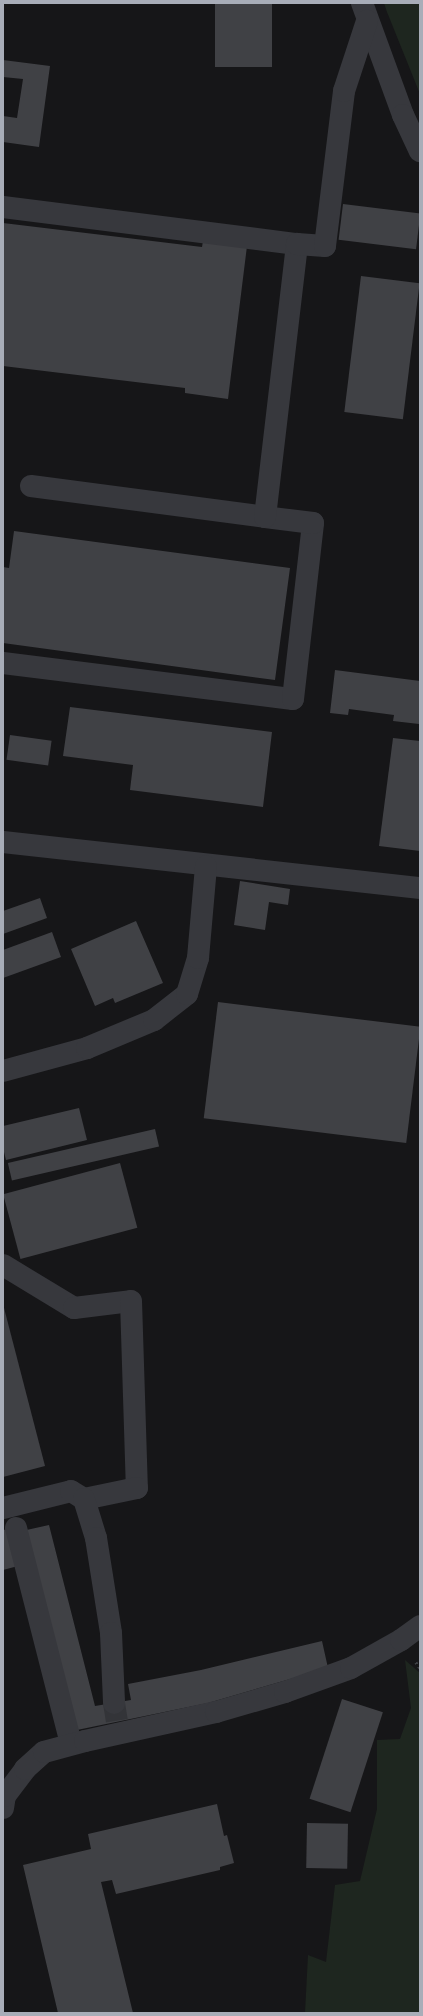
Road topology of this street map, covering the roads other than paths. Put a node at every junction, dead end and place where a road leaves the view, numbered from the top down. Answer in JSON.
{"nodes":[{"id":1,"x":364,"y":12,"type":"edge"},
{"id":2,"x":420,"y":151,"type":"edge"},
{"id":3,"x":3,"y":207,"type":"edge"},
{"id":4,"x":297,"y":244,"type":"junction"},
{"id":5,"x":30,"y":486,"type":"dead end"},
{"id":6,"x":265,"y":517,"type":"junction"},
{"id":7,"x":3,"y":663,"type":"edge"},
{"id":8,"x":3,"y":842,"type":"edge"},
{"id":9,"x":206,"y":866,"type":"junction"},
{"id":10,"x":420,"y":888,"type":"edge"},
{"id":11,"x":3,"y":1070,"type":"edge"},
{"id":12,"x":3,"y":1265,"type":"edge"},
{"id":13,"x":84,"y":1499,"type":"junction"},
{"id":14,"x":3,"y":1508,"type":"edge"},
{"id":15,"x":16,"y":1528,"type":"dead end"},
{"id":16,"x":420,"y":1626,"type":"edge"},
{"id":17,"x":117,"y":1719,"type":"junction"},
{"id":18,"x":71,"y":1744,"type":"junction"},
{"id":19,"x":3,"y":1808,"type":"edge"}],
"edges":[{"from":1,"to":2,"type":"street"},
{"from":1,"to":4,"type":"street"},
{"from":3,"to":4,"type":"street"},
{"from":4,"to":6,"type":"street"},
{"from":5,"to":6,"type":"street"},
{"from":6,"to":7,"type":"street"},
{"from":8,"to":9,"type":"street"},
{"from":9,"to":10,"type":"street"},
{"from":9,"to":11,"type":"street"},
{"from":12,"to":13,"type":"street"},
{"from":13,"to":14,"type":"street"},
{"from":13,"to":17,"type":"street"},
{"from":15,"to":18,"type":"street"},
{"from":16,"to":17,"type":"street"},
{"from":17,"to":18,"type":"street"},
{"from":18,"to":19,"type":"street"}]}
